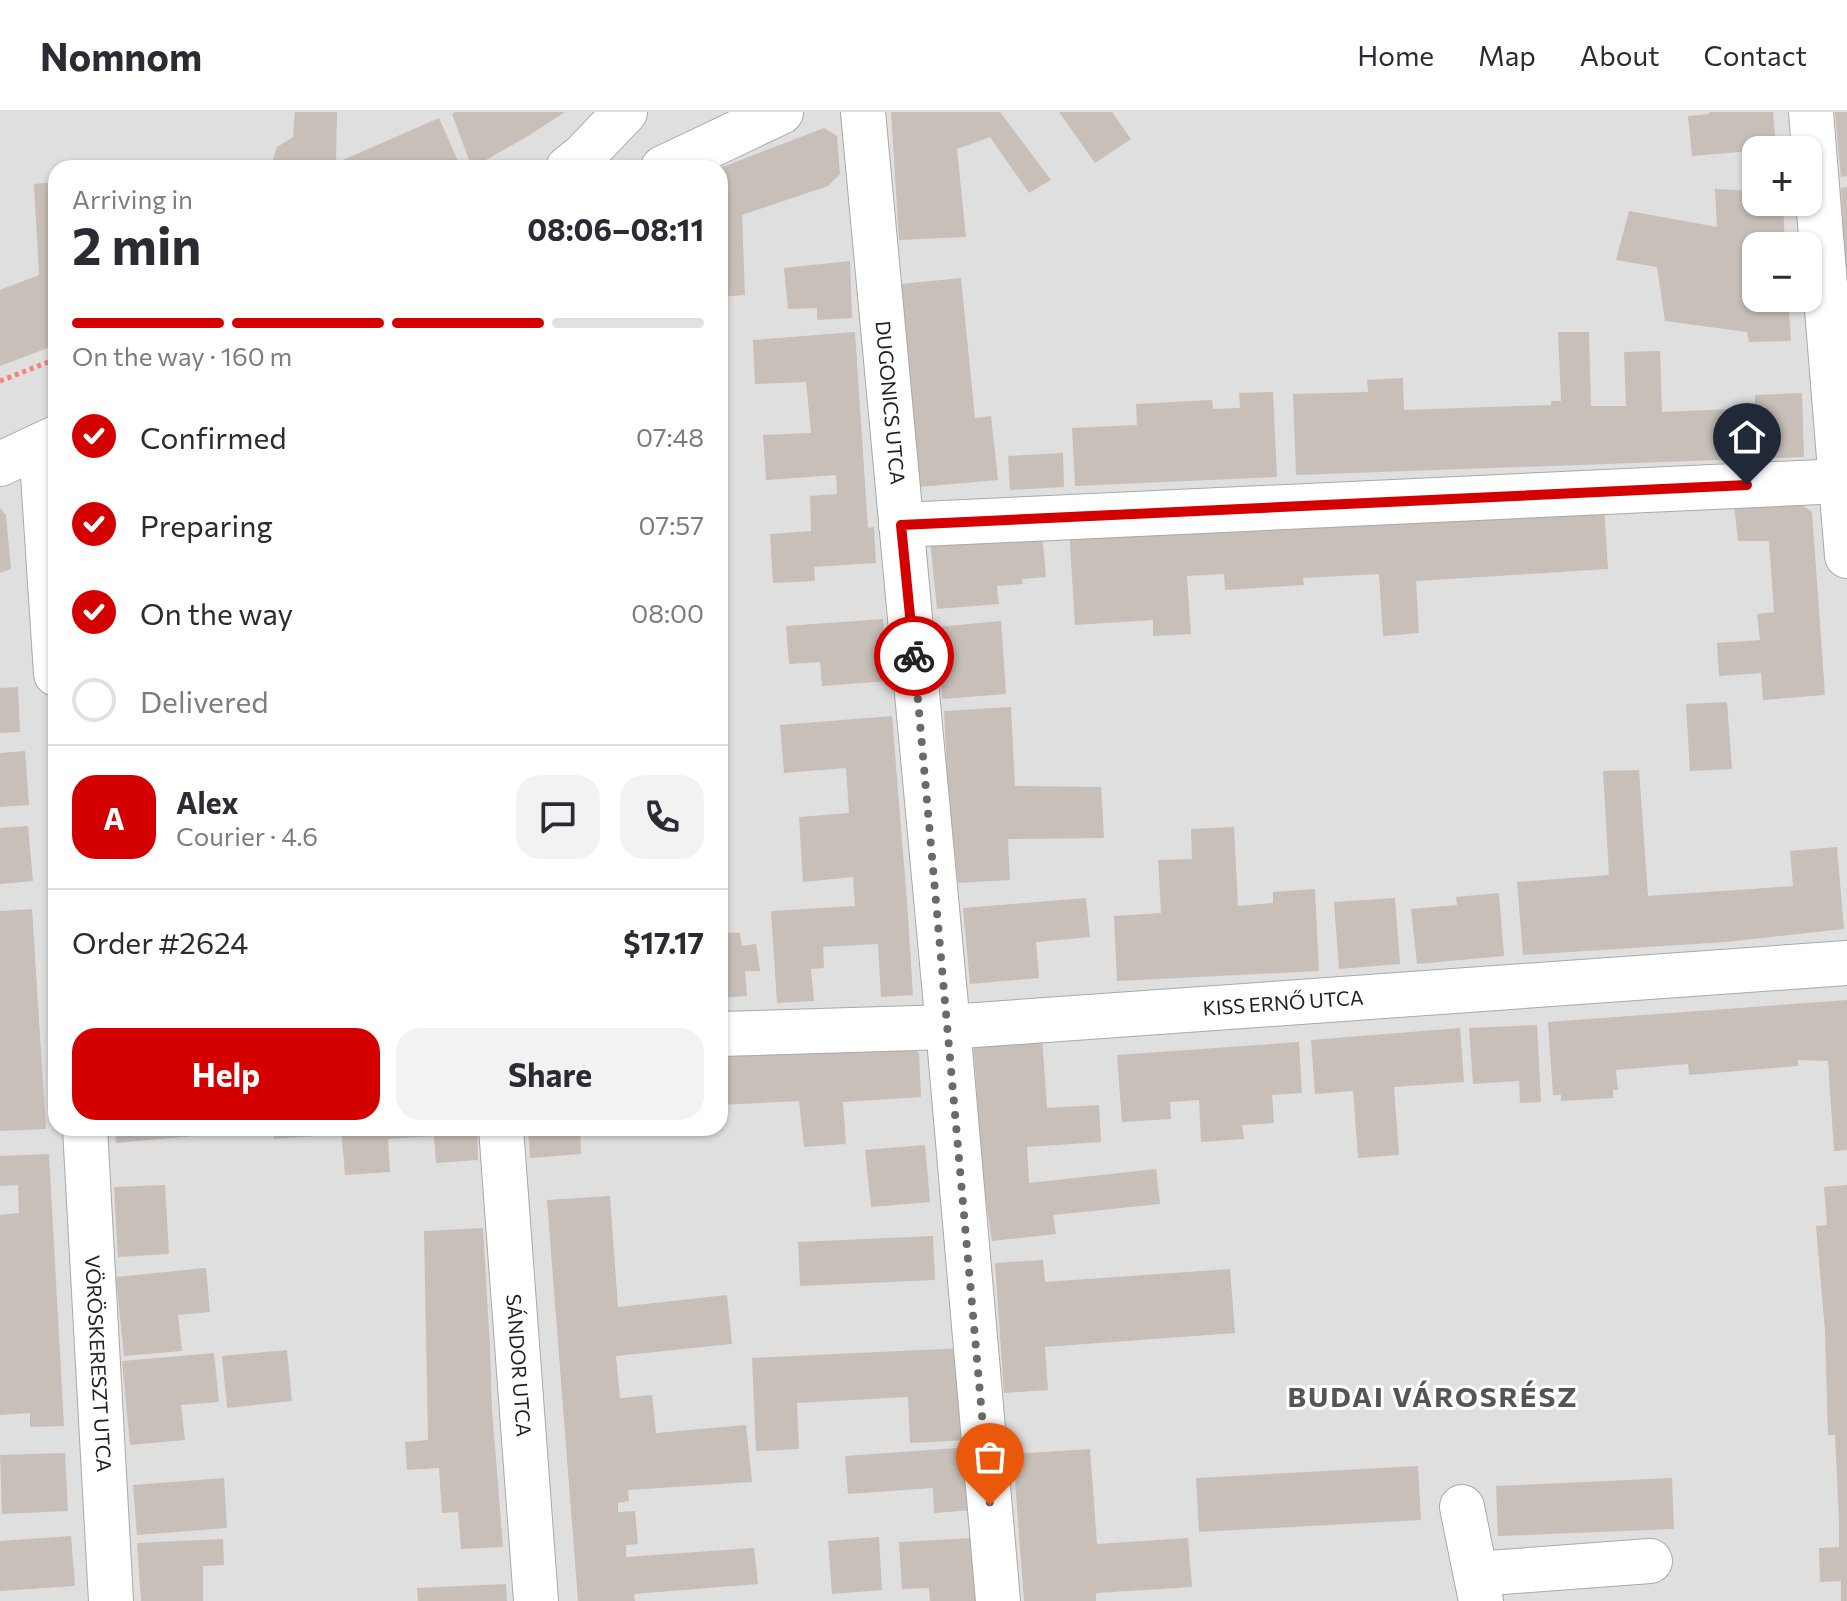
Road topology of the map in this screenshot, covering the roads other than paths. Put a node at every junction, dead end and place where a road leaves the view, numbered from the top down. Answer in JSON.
{"nodes":[{"id":1,"x":625,"y":112,"type":"edge"},
{"id":2,"x":781,"y":112,"type":"edge"},
{"id":3,"x":863,"y":112,"type":"edge"},
{"id":4,"x":1811,"y":112,"type":"edge"},
{"id":5,"x":578,"y":160,"type":"edge"},
{"id":6,"x":680,"y":160,"type":"edge"},
{"id":7,"x":48,"y":442,"type":"edge"},
{"id":8,"x":0,"y":464,"type":"edge"},
{"id":9,"x":1841,"y":481,"type":"junction"},
{"id":10,"x":901,"y":525,"type":"junction"},
{"id":11,"x":1847,"y":556,"type":"edge"},
{"id":12,"x":1847,"y":963,"type":"edge"},
{"id":13,"x":948,"y":1027,"type":"junction"},
{"id":14,"x":728,"y":1034,"type":"edge"},
{"id":15,"x":85,"y":1136,"type":"edge"},
{"id":16,"x":502,"y":1136,"type":"edge"},
{"id":17,"x":1462,"y":1507,"type":"dead end"},
{"id":18,"x":1650,"y":1561,"type":"dead end"},
{"id":19,"x":1473,"y":1594,"type":"edge"},
{"id":20,"x":111,"y":1601,"type":"edge"},
{"id":21,"x":536,"y":1601,"type":"edge"},
{"id":22,"x":998,"y":1601,"type":"edge"}],
"edges":[{"from":1,"to":5,"type":"street"},
{"from":2,"to":6,"type":"street"},
{"from":3,"to":10,"type":"street","name":"DUGONICS UTCA"},
{"from":4,"to":9,"type":"street"},
{"from":7,"to":8,"type":"street"},
{"from":9,"to":10,"type":"street"},
{"from":9,"to":11,"type":"street"},
{"from":10,"to":13,"type":"street","name":"DUGONICS UTCA"},
{"from":12,"to":13,"type":"street","name":"KISS ERNŐ UTCA"},
{"from":13,"to":14,"type":"street","name":"KISS ERNŐ UTCA"},
{"from":13,"to":22,"type":"street","name":"DUGONICS UTCA"},
{"from":15,"to":20,"type":"street","name":"VÖRÖSKERESZT UTCA"},
{"from":16,"to":21,"type":"street","name":"SÁNDOR UTCA"},
{"from":17,"to":19,"type":"street"},
{"from":18,"to":19,"type":"street"}]}
